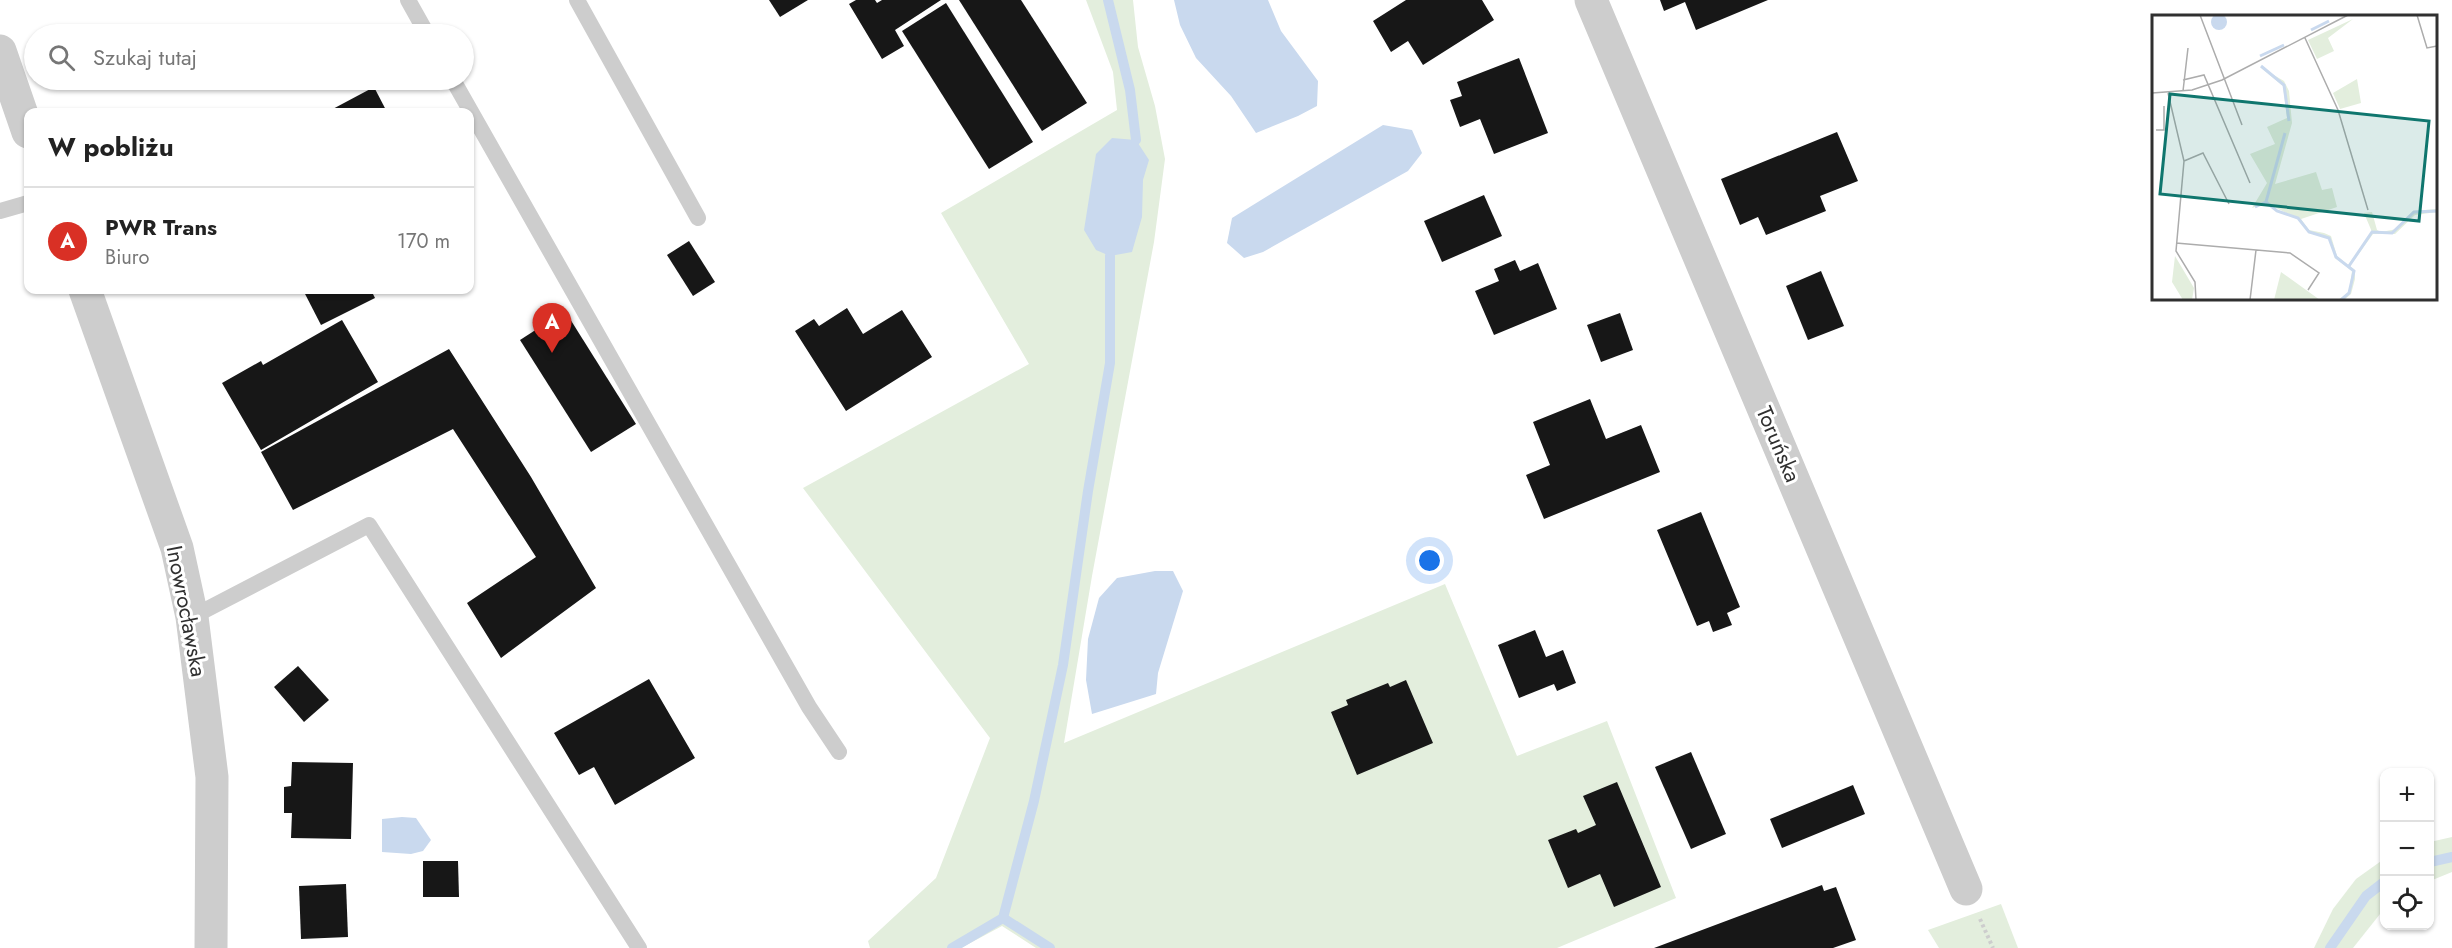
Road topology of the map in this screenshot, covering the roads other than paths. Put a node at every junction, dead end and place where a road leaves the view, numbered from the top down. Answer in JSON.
{"nodes":[{"id":1,"x":408,"y":0,"type":"edge"},
{"id":2,"x":577,"y":0,"type":"edge"},
{"id":3,"x":1591,"y":0,"type":"edge"},
{"id":4,"x":421,"y":24,"type":"edge"},
{"id":5,"x":0,"y":51,"type":"edge"},
{"id":6,"x":459,"y":90,"type":"edge"},
{"id":7,"x":469,"y":108,"type":"edge"},
{"id":8,"x":474,"y":117,"type":"edge"},
{"id":9,"x":24,"y":120,"type":"edge"},
{"id":10,"x":24,"y":204,"type":"edge"},
{"id":11,"x":0,"y":211,"type":"edge"},
{"id":12,"x":698,"y":218,"type":"dead end"},
{"id":13,"x":86,"y":294,"type":"edge"},
{"id":14,"x":192,"y":617,"type":"junction"},
{"id":15,"x":839,"y":752,"type":"dead end"},
{"id":16,"x":1966,"y":889,"type":"dead end"},
{"id":17,"x":212,"y":948,"type":"edge"},
{"id":18,"x":639,"y":948,"type":"edge"}],
"edges":[{"from":1,"to":4,"type":"lane"},
{"from":2,"to":12,"type":"lane"},
{"from":3,"to":16,"type":"street","name":"Toruńska"},
{"from":5,"to":9,"type":"street"},
{"from":6,"to":7,"type":"lane"},
{"from":8,"to":15,"type":"lane"},
{"from":10,"to":11,"type":"lane"},
{"from":13,"to":14,"type":"street","name":"Inowrocławska"},
{"from":14,"to":17,"type":"street","name":"Inowrocławska"},
{"from":14,"to":18,"type":"lane"}]}
